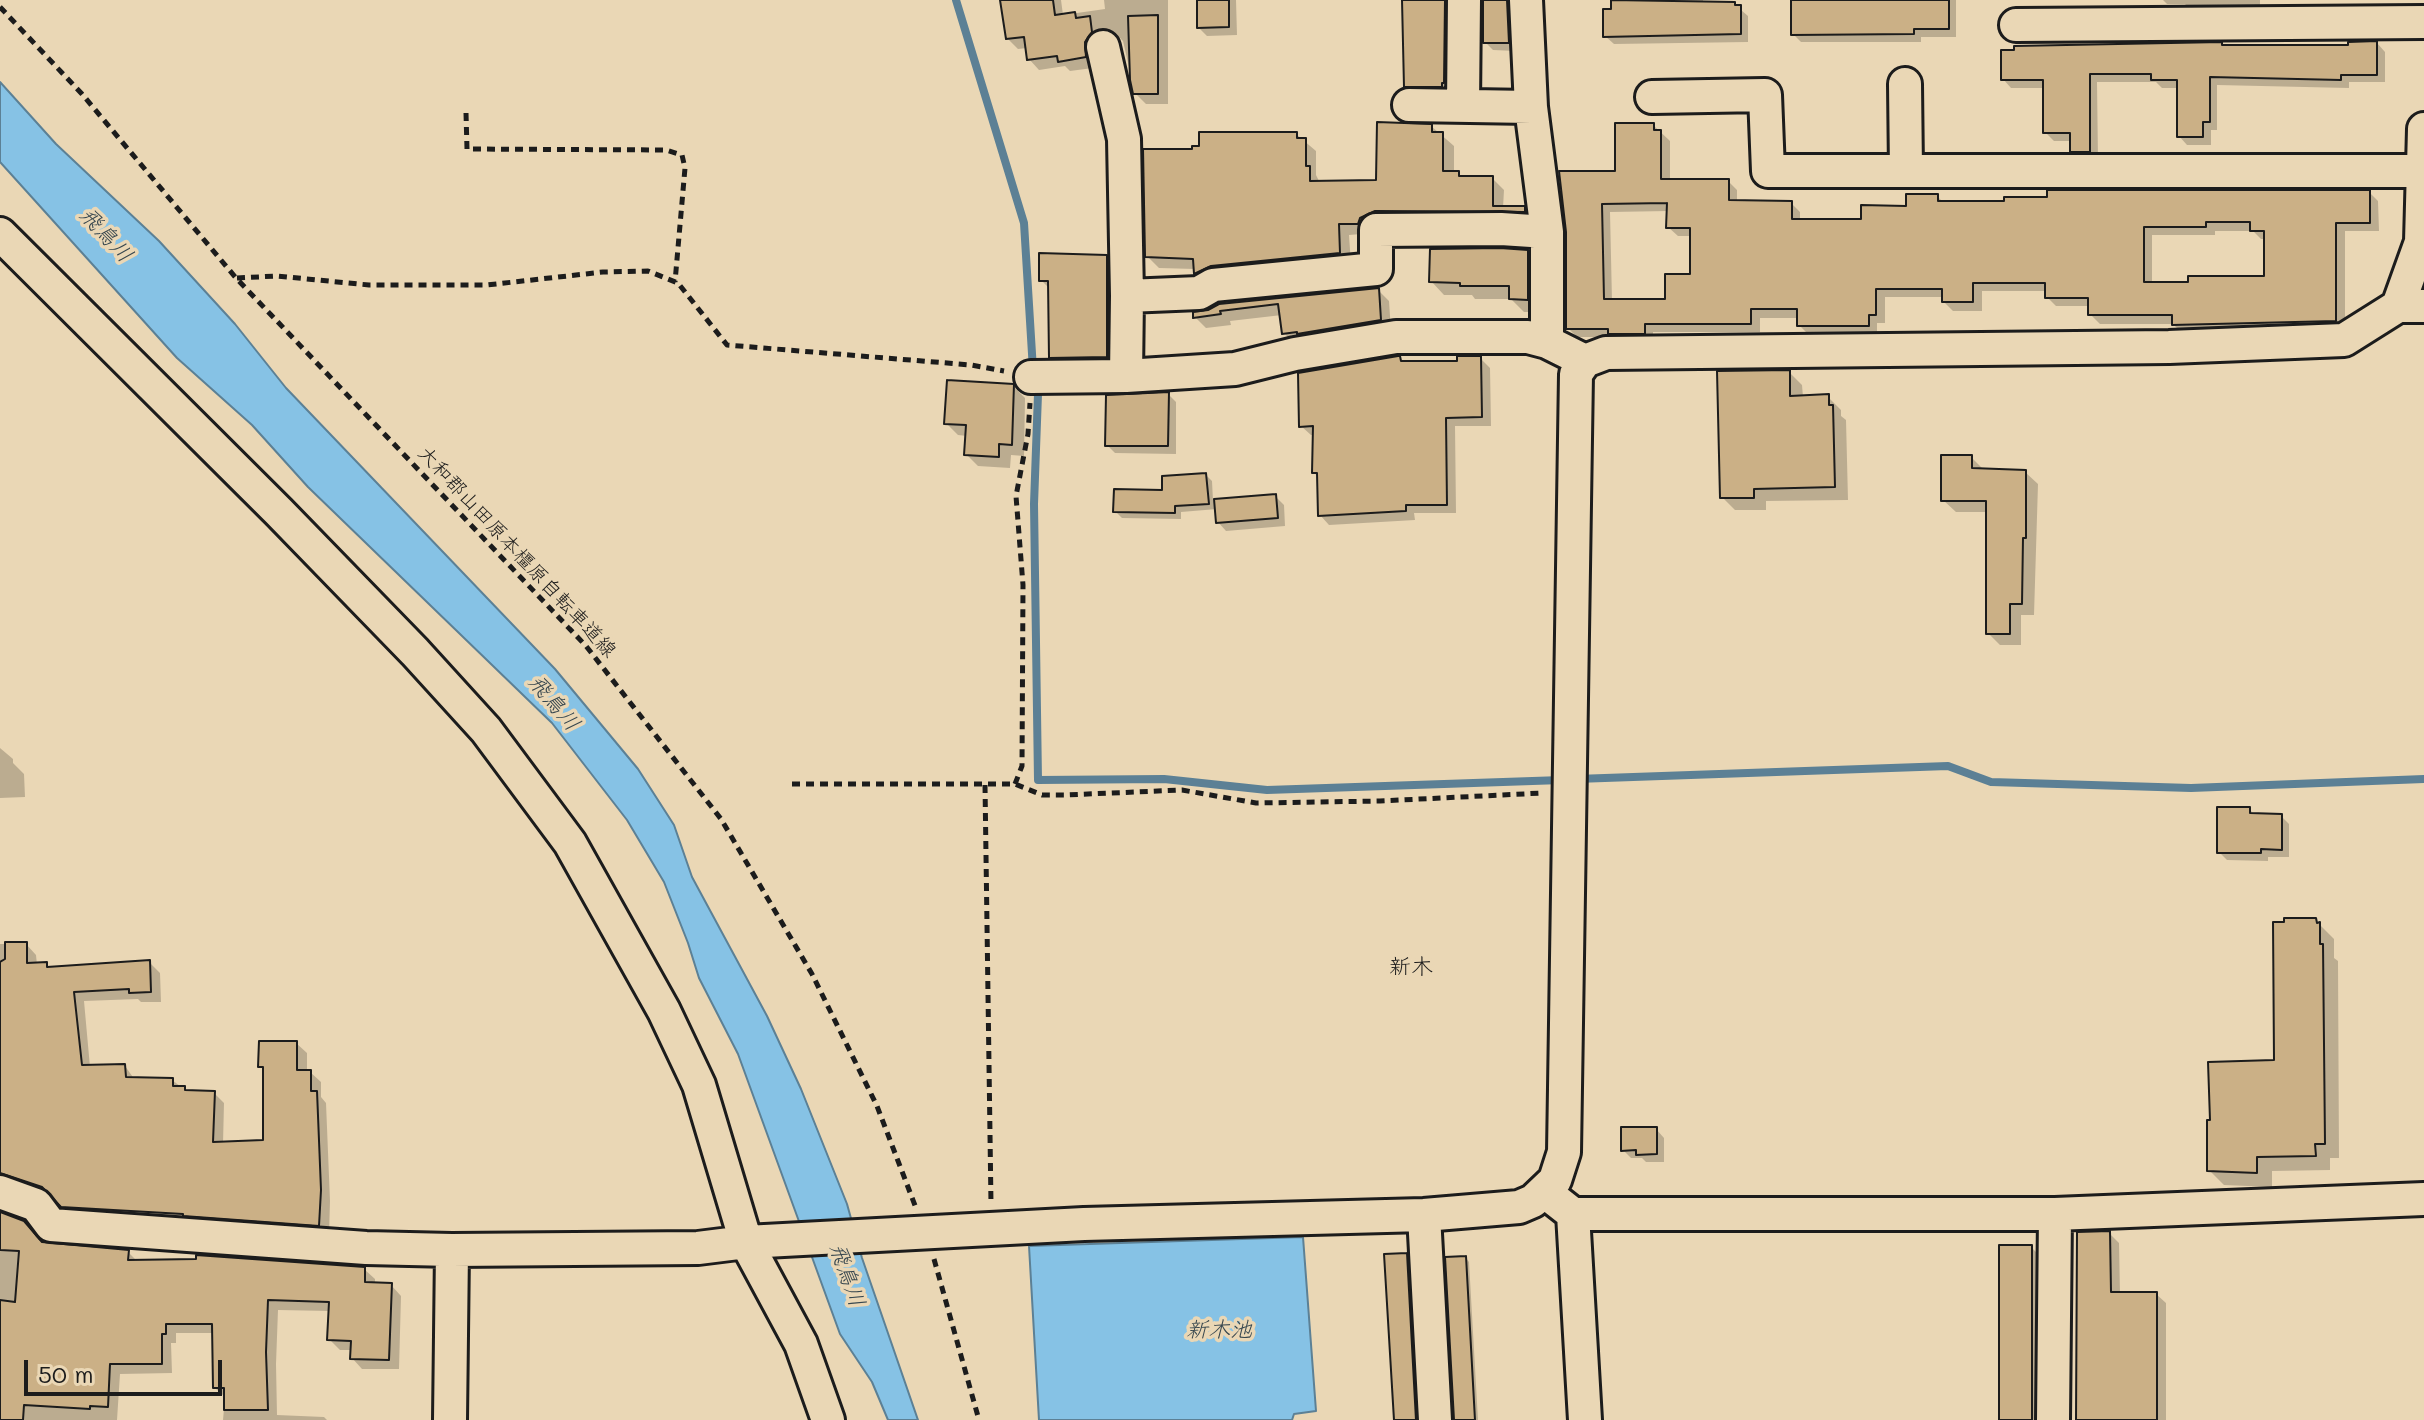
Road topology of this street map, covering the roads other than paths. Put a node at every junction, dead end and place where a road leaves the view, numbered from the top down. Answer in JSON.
{"nodes":[{"id":1,"x":1464,"y":0,"type":"edge"},
{"id":2,"x":1526,"y":0,"type":"edge"},
{"id":3,"x":2424,"y":22,"type":"edge"},
{"id":4,"x":2016,"y":25,"type":"dead end"},
{"id":5,"x":1103,"y":47,"type":"dead end"},
{"id":6,"x":1905,"y":84,"type":"dead end"},
{"id":7,"x":1652,"y":97,"type":"dead end"},
{"id":8,"x":1409,"y":105,"type":"dead end"},
{"id":9,"x":1463,"y":106,"type":"junction"},
{"id":10,"x":1531,"y":107,"type":"junction"},
{"id":11,"x":2424,"y":129,"type":"edge"},
{"id":12,"x":1906,"y":171,"type":"junction"},
{"id":13,"x":2423,"y":171,"type":"edge"},
{"id":14,"x":1547,"y":232,"type":"junction"},
{"id":15,"x":0,"y":234,"type":"edge"},
{"id":16,"x":1127,"y":296,"type":"junction"},
{"id":17,"x":2411,"y":306,"type":"edge"},
{"id":18,"x":1547,"y":342,"type":"junction"},
{"id":19,"x":1580,"y":368,"type":"junction"},
{"id":20,"x":1126,"y":376,"type":"junction"},
{"id":21,"x":1031,"y":377,"type":"road end"},
{"id":22,"x":0,"y":1192,"type":"edge"},
{"id":23,"x":1545,"y":1192,"type":"junction"},
{"id":24,"x":2424,"y":1199,"type":"edge"},
{"id":25,"x":1573,"y":1214,"type":"junction"},
{"id":26,"x":2055,"y":1214,"type":"junction"},
{"id":27,"x":1424,"y":1215,"type":"junction"},
{"id":28,"x":754,"y":1242,"type":"junction"},
{"id":29,"x":452,"y":1250,"type":"junction"},
{"id":30,"x":450,"y":1420,"type":"edge"},
{"id":31,"x":828,"y":1420,"type":"edge"},
{"id":32,"x":1435,"y":1420,"type":"edge"},
{"id":33,"x":1585,"y":1420,"type":"edge"},
{"id":34,"x":2053,"y":1420,"type":"edge"}],
"edges":[{"from":1,"to":9,"type":"street"},
{"from":2,"to":10,"type":"street"},
{"from":3,"to":4,"type":"street"},
{"from":5,"to":16,"type":"street"},
{"from":6,"to":12,"type":"street"},
{"from":7,"to":12,"type":"street"},
{"from":8,"to":9,"type":"street"},
{"from":9,"to":10,"type":"street"},
{"from":10,"to":14,"type":"street"},
{"from":11,"to":13,"type":"street"},
{"from":12,"to":13,"type":"street"},
{"from":13,"to":17,"type":"street"},
{"from":14,"to":16,"type":"street"},
{"from":14,"to":18,"type":"street"},
{"from":15,"to":28,"type":"street"},
{"from":16,"to":20,"type":"street"},
{"from":17,"to":19,"type":"street"},
{"from":18,"to":19,"type":"street"},
{"from":18,"to":20,"type":"street"},
{"from":19,"to":23,"type":"street"},
{"from":20,"to":21,"type":"street"},
{"from":22,"to":29,"type":"street"},
{"from":23,"to":25,"type":"street"},
{"from":23,"to":27,"type":"street"},
{"from":24,"to":26,"type":"street"},
{"from":25,"to":26,"type":"street"},
{"from":25,"to":33,"type":"street"},
{"from":26,"to":34,"type":"street"},
{"from":27,"to":28,"type":"street"},
{"from":27,"to":32,"type":"street"},
{"from":28,"to":29,"type":"street"},
{"from":28,"to":31,"type":"street"},
{"from":29,"to":30,"type":"street"}]}
